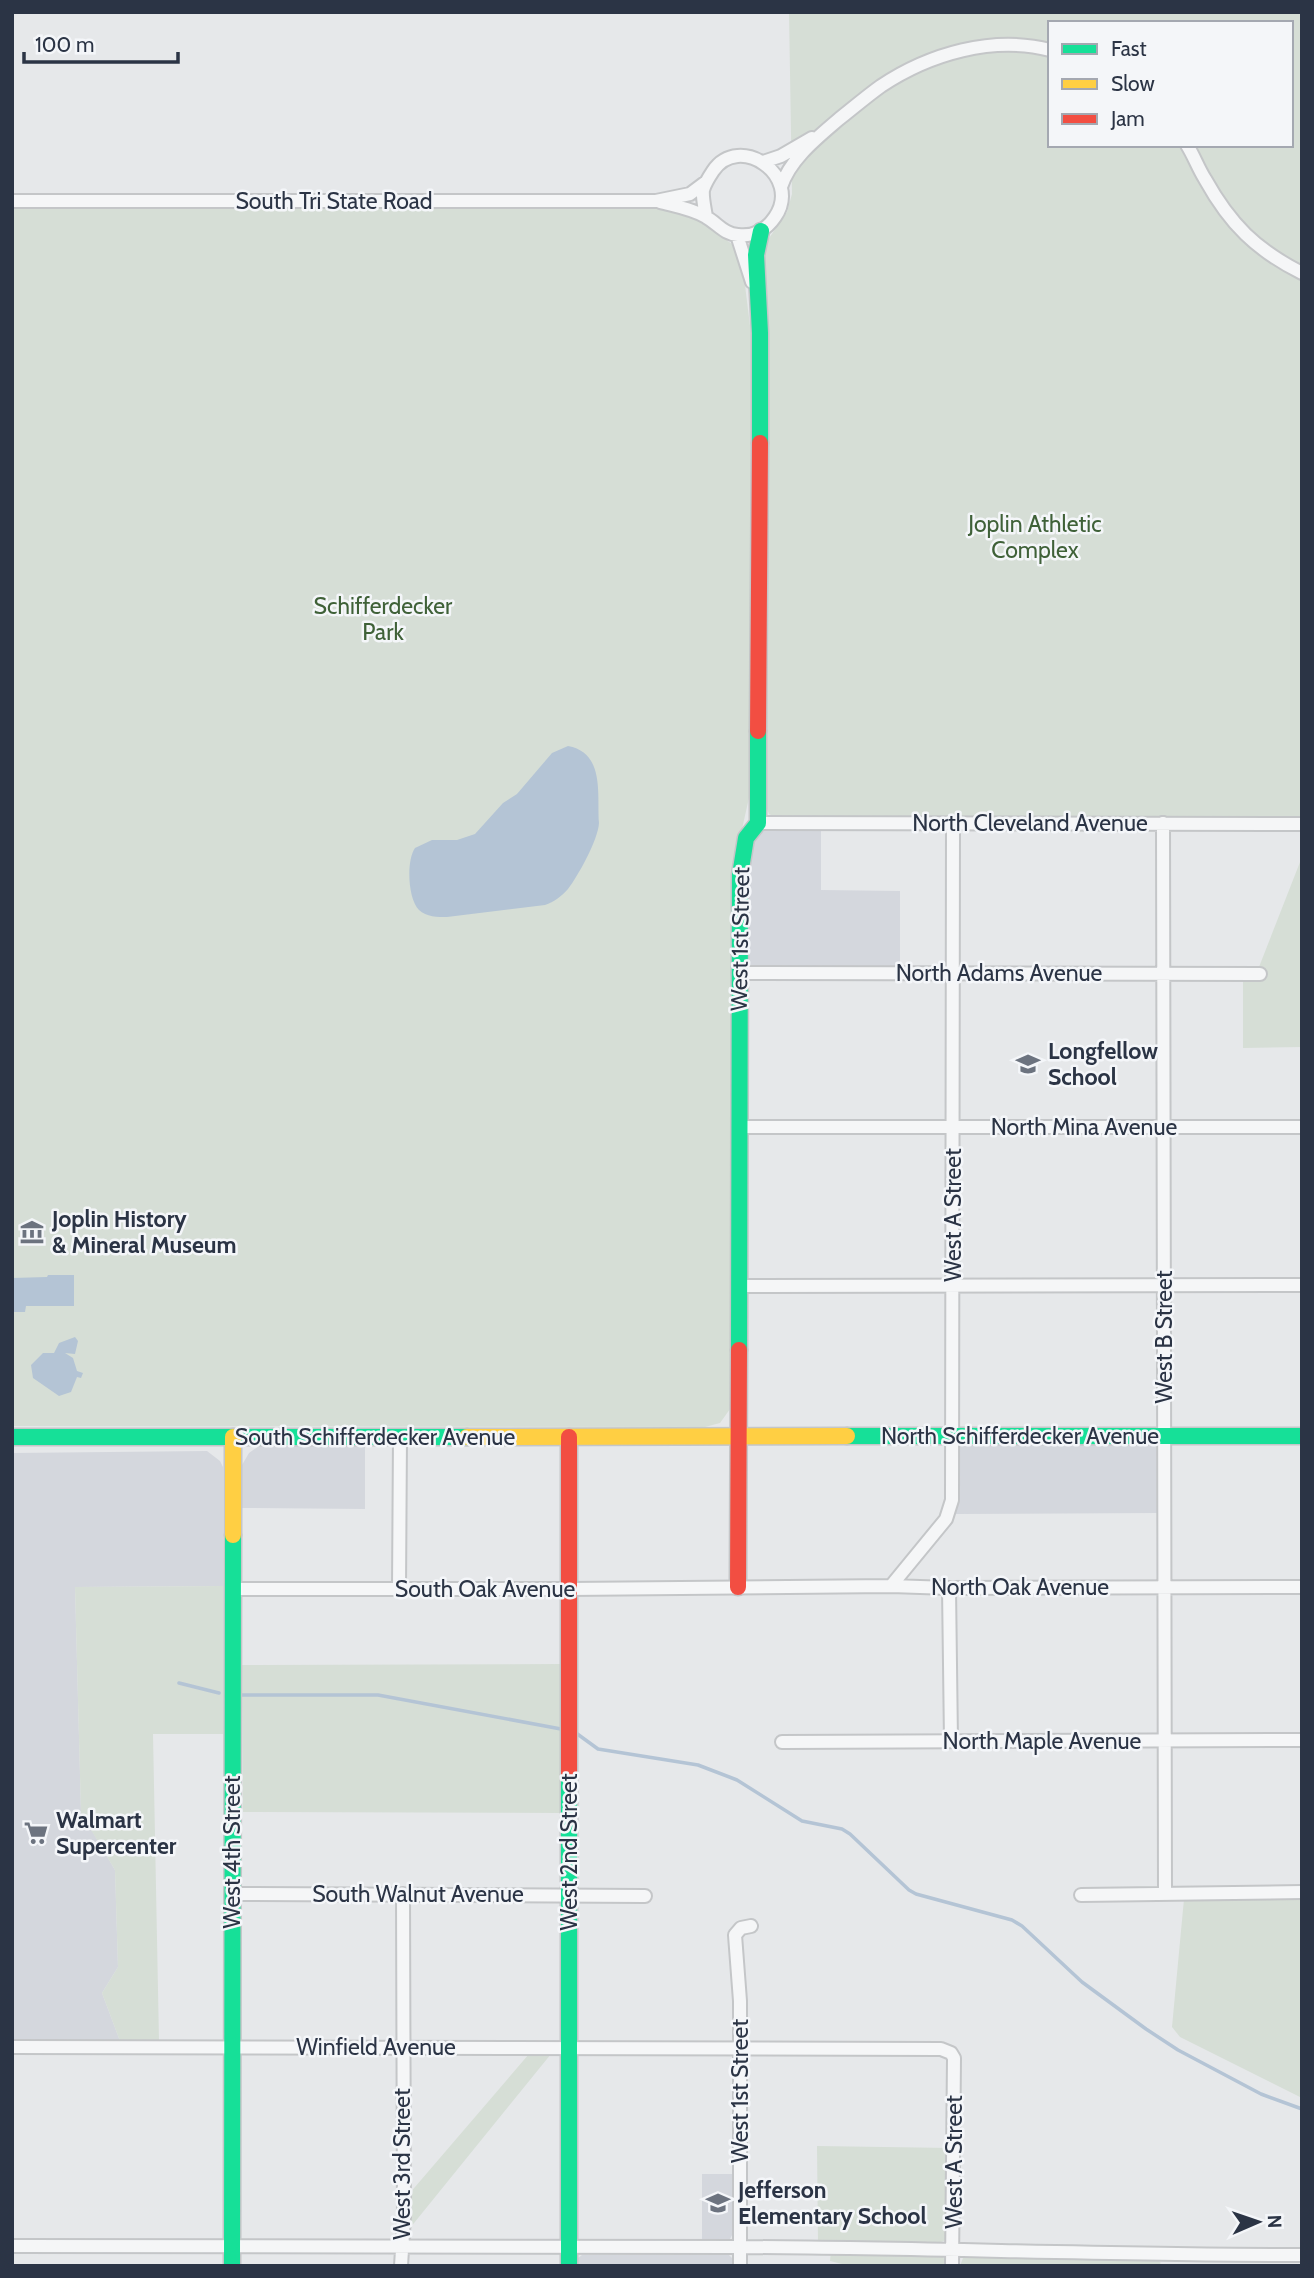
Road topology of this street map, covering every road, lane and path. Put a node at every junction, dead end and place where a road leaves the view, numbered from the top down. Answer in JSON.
{"nodes":[{"id":1,"x":1048,"y":50,"type":"edge"},
{"id":2,"x":825,"y":131,"type":"junction"},
{"id":3,"x":1188,"y":147,"type":"edge"},
{"id":4,"x":763,"y":162,"type":"junction"},
{"id":5,"x":706,"y":182,"type":"junction"},
{"id":6,"x":781,"y":187,"type":"junction"},
{"id":7,"x":12,"y":201,"type":"edge"},
{"id":8,"x":656,"y":201,"type":"junction"},
{"id":9,"x":706,"y":217,"type":"junction"},
{"id":10,"x":761,"y":232,"type":"junction"},
{"id":11,"x":737,"y":235,"type":"junction"},
{"id":12,"x":1302,"y":273,"type":"edge"},
{"id":13,"x":757,"y":297,"type":"junction"},
{"id":14,"x":758,"y":823,"type":"junction"},
{"id":15,"x":953,"y":823,"type":"junction"},
{"id":16,"x":1163,"y":823,"type":"junction"},
{"id":17,"x":1302,"y":824,"type":"edge"},
{"id":18,"x":738,"y":972,"type":"junction"},
{"id":19,"x":1164,"y":972,"type":"junction"},
{"id":20,"x":952,"y":973,"type":"junction"},
{"id":21,"x":1260,"y":974,"type":"dead end"},
{"id":22,"x":740,"y":1127,"type":"junction"},
{"id":23,"x":953,"y":1127,"type":"junction"},
{"id":24,"x":1164,"y":1127,"type":"junction"},
{"id":25,"x":1302,"y":1127,"type":"edge"},
{"id":26,"x":1164,"y":1285,"type":"junction"},
{"id":27,"x":1302,"y":1285,"type":"edge"},
{"id":28,"x":740,"y":1286,"type":"junction"},
{"id":29,"x":953,"y":1286,"type":"junction"},
{"id":30,"x":952,"y":1436,"type":"junction"},
{"id":31,"x":1164,"y":1436,"type":"junction"},
{"id":32,"x":1302,"y":1436,"type":"edge"},
{"id":33,"x":12,"y":1437,"type":"edge"},
{"id":34,"x":233,"y":1437,"type":"junction"},
{"id":35,"x":400,"y":1437,"type":"junction"},
{"id":36,"x":569,"y":1437,"type":"junction"},
{"id":37,"x":738,"y":1437,"type":"junction"},
{"id":38,"x":891,"y":1586,"type":"junction"},
{"id":39,"x":738,"y":1587,"type":"junction"},
{"id":40,"x":1163,"y":1587,"type":"junction"},
{"id":41,"x":1302,"y":1587,"type":"edge"},
{"id":42,"x":949,"y":1588,"type":"junction"},
{"id":43,"x":233,"y":1589,"type":"junction"},
{"id":44,"x":399,"y":1589,"type":"junction"},
{"id":45,"x":569,"y":1589,"type":"junction"},
{"id":46,"x":1164,"y":1740,"type":"junction"},
{"id":47,"x":1302,"y":1740,"type":"edge"},
{"id":48,"x":951,"y":1741,"type":"junction"},
{"id":49,"x":782,"y":1742,"type":"dead end"},
{"id":50,"x":1165,"y":1892,"type":"junction"},
{"id":51,"x":1302,"y":1892,"type":"edge"},
{"id":52,"x":232,"y":1894,"type":"junction"},
{"id":53,"x":403,"y":1894,"type":"junction"},
{"id":54,"x":569,"y":1894,"type":"junction"},
{"id":55,"x":1082,"y":1895,"type":"dead end"},
{"id":56,"x":645,"y":1896,"type":"dead end"},
{"id":57,"x":751,"y":1926,"type":"dead end"},
{"id":58,"x":12,"y":2047,"type":"edge"},
{"id":59,"x":232,"y":2047,"type":"junction"},
{"id":60,"x":402,"y":2047,"type":"junction"},
{"id":61,"x":569,"y":2047,"type":"junction"},
{"id":62,"x":740,"y":2047,"type":"junction"},
{"id":63,"x":954,"y":2058,"type":"joint"},
{"id":64,"x":12,"y":2246,"type":"edge"},
{"id":65,"x":232,"y":2246,"type":"junction"},
{"id":66,"x":401,"y":2246,"type":"junction"},
{"id":67,"x":569,"y":2246,"type":"junction"},
{"id":68,"x":740,"y":2247,"type":"junction"},
{"id":69,"x":953,"y":2249,"type":"junction"},
{"id":70,"x":1302,"y":2255,"type":"edge"},
{"id":71,"x":1165,"y":2260,"type":"edge"},
{"id":72,"x":232,"y":2266,"type":"edge"},
{"id":73,"x":401,"y":2266,"type":"edge"},
{"id":74,"x":569,"y":2266,"type":"edge"},
{"id":75,"x":740,"y":2266,"type":"edge"},
{"id":76,"x":952,"y":2266,"type":"edge"}],
"edges":[{"from":1,"to":2,"type":"street"},
{"from":2,"to":4,"type":"street"},
{"from":2,"to":6,"type":"street"},
{"from":3,"to":12,"type":"street"},
{"from":4,"to":5,"type":"street","name":"South Tri State Road"},
{"from":4,"to":6,"type":"street"},
{"from":5,"to":8,"type":"street","name":"South Tri State Road"},
{"from":5,"to":9,"type":"street"},
{"from":6,"to":10,"type":"street"},
{"from":7,"to":8,"type":"street","name":"South Tri State Road"},
{"from":8,"to":9,"type":"street","name":"South Tri State Road"},
{"from":9,"to":11,"type":"street","name":"South Tri State Road"},
{"from":10,"to":11,"type":"street"},
{"from":10,"to":13,"type":"street","name":"West 1st Street"},
{"from":11,"to":13,"type":"street","name":"West 1st Street"},
{"from":13,"to":14,"type":"street","name":"West 1st Street"},
{"from":14,"to":15,"type":"street","name":"North Cleveland Avenue"},
{"from":14,"to":18,"type":"street","name":"West 1st Street"},
{"from":15,"to":16,"type":"street","name":"North Cleveland Avenue"},
{"from":15,"to":20,"type":"street","name":"West A Street"},
{"from":16,"to":17,"type":"street","name":"North Cleveland Avenue"},
{"from":16,"to":19,"type":"street","name":"West B Street"},
{"from":18,"to":20,"type":"street","name":"North Adams Avenue"},
{"from":18,"to":22,"type":"street","name":"West 1st Street"},
{"from":19,"to":20,"type":"street","name":"North Adams Avenue"},
{"from":19,"to":21,"type":"street","name":"North Adams Avenue"},
{"from":19,"to":24,"type":"street","name":"West B Street"},
{"from":20,"to":23,"type":"street","name":"West A Street"},
{"from":22,"to":23,"type":"street","name":"North Mina Avenue"},
{"from":22,"to":28,"type":"street","name":"West 1st Street"},
{"from":23,"to":24,"type":"street","name":"North Mina Avenue"},
{"from":23,"to":29,"type":"street","name":"West A Street"},
{"from":24,"to":25,"type":"street","name":"North Mina Avenue"},
{"from":24,"to":26,"type":"street","name":"West B Street"},
{"from":26,"to":27,"type":"street"},
{"from":26,"to":29,"type":"street"},
{"from":26,"to":31,"type":"street","name":"West B Street"},
{"from":28,"to":29,"type":"street"},
{"from":28,"to":37,"type":"street","name":"West 1st Street"},
{"from":29,"to":30,"type":"street","name":"West A Street"},
{"from":30,"to":31,"type":"street","name":"North Schifferdecker Avenue"},
{"from":30,"to":37,"type":"street","name":"North Schifferdecker Avenue"},
{"from":30,"to":38,"type":"street","name":"West A Street"},
{"from":31,"to":32,"type":"street","name":"North Schifferdecker Avenue"},
{"from":31,"to":40,"type":"street","name":"West B Street"},
{"from":33,"to":34,"type":"street","name":"South Schifferdecker Avenue"},
{"from":34,"to":35,"type":"street","name":"South Schifferdecker Avenue"},
{"from":34,"to":43,"type":"street","name":"West 4th Street"},
{"from":35,"to":36,"type":"street","name":"South Schifferdecker Avenue"},
{"from":35,"to":44,"type":"street"},
{"from":36,"to":37,"type":"street","name":"South Schifferdecker Avenue"},
{"from":36,"to":45,"type":"street","name":"West 2nd Street"},
{"from":37,"to":39,"type":"street","name":"West 1st Street"},
{"from":38,"to":39,"type":"street","name":"North Oak Avenue"},
{"from":38,"to":42,"type":"street","name":"North Oak Avenue"},
{"from":39,"to":45,"type":"street","name":"South Oak Avenue"},
{"from":40,"to":41,"type":"street","name":"North Oak Avenue"},
{"from":40,"to":42,"type":"street","name":"North Oak Avenue"},
{"from":40,"to":46,"type":"street","name":"West B Street"},
{"from":42,"to":48,"type":"street"},
{"from":43,"to":44,"type":"street","name":"South Oak Avenue"},
{"from":43,"to":52,"type":"street","name":"West 4th Street"},
{"from":44,"to":45,"type":"street","name":"South Oak Avenue"},
{"from":45,"to":54,"type":"street","name":"West 2nd Street"},
{"from":46,"to":47,"type":"street","name":"North Maple Avenue"},
{"from":46,"to":48,"type":"street","name":"North Maple Avenue"},
{"from":46,"to":50,"type":"street","name":"West B Street"},
{"from":48,"to":49,"type":"street","name":"North Maple Avenue"},
{"from":50,"to":51,"type":"street"},
{"from":50,"to":55,"type":"street"},
{"from":52,"to":53,"type":"street","name":"South Walnut Avenue"},
{"from":52,"to":59,"type":"street","name":"West 4th Street"},
{"from":53,"to":54,"type":"street","name":"South Walnut Avenue"},
{"from":53,"to":60,"type":"street","name":"West 3rd Street"},
{"from":54,"to":56,"type":"street","name":"South Walnut Avenue"},
{"from":54,"to":61,"type":"street","name":"West 2nd Street"},
{"from":57,"to":62,"type":"street","name":"West 1st Street"},
{"from":58,"to":59,"type":"street","name":"Winfield Avenue"},
{"from":59,"to":60,"type":"street","name":"Winfield Avenue"},
{"from":59,"to":65,"type":"street","name":"West 4th Street"},
{"from":60,"to":61,"type":"street","name":"Winfield Avenue"},
{"from":60,"to":66,"type":"street","name":"West 3rd Street"},
{"from":61,"to":62,"type":"street","name":"Winfield Avenue"},
{"from":61,"to":67,"type":"street","name":"West 2nd Street"},
{"from":62,"to":63,"type":"street","name":"Winfield Avenue"},
{"from":62,"to":68,"type":"street","name":"West 1st Street"},
{"from":63,"to":69,"type":"street","name":"West A Street"},
{"from":64,"to":65,"type":"street"},
{"from":65,"to":66,"type":"street"},
{"from":65,"to":72,"type":"street","name":"West 4th Street"},
{"from":66,"to":67,"type":"street"},
{"from":66,"to":73,"type":"street","name":"West 3rd Street"},
{"from":67,"to":68,"type":"street"},
{"from":67,"to":74,"type":"street","name":"West 2nd Street"},
{"from":68,"to":69,"type":"street"},
{"from":68,"to":75,"type":"street","name":"West 1st Street"},
{"from":69,"to":71,"type":"street"},
{"from":69,"to":76,"type":"street","name":"West A Street"},
{"from":70,"to":71,"type":"street"}]}
